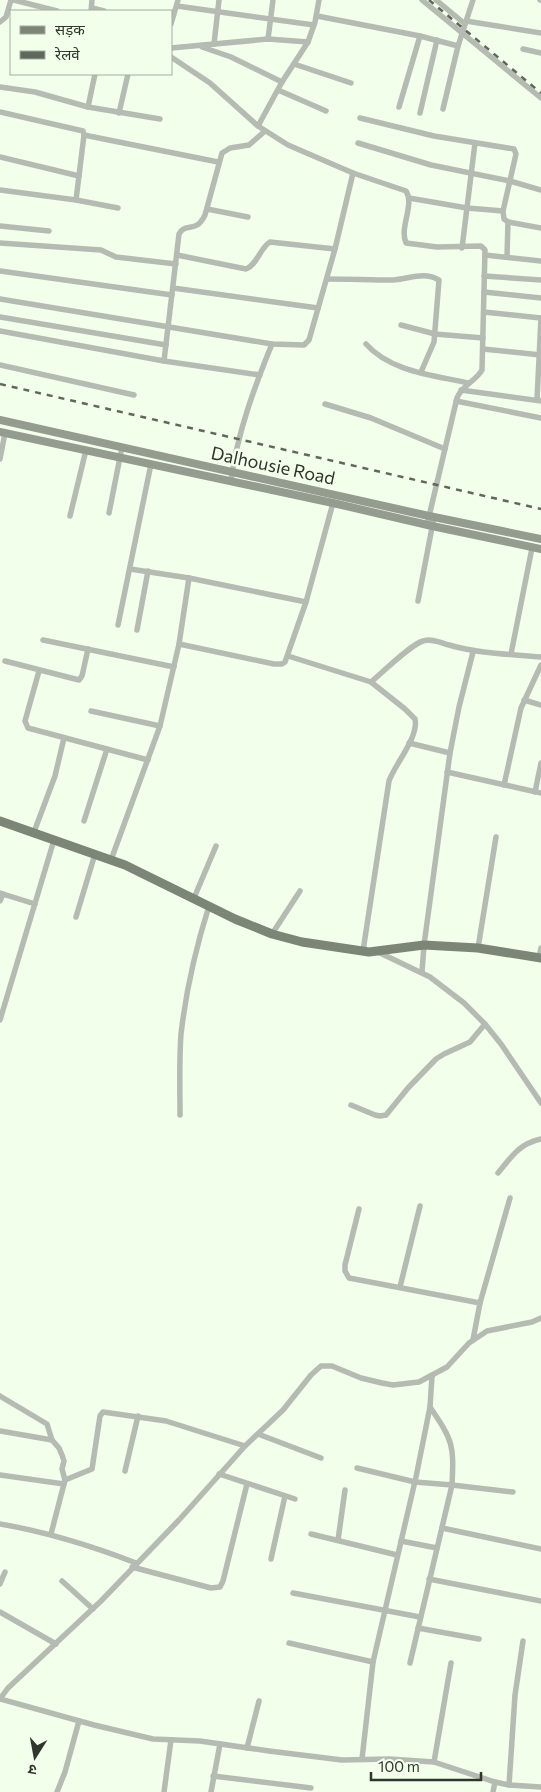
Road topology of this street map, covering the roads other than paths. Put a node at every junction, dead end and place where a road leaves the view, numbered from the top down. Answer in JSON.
{"nodes":[{"id":1,"x":12,"y":0,"type":"edge"},
{"id":2,"x":92,"y":0,"type":"edge"},
{"id":3,"x":220,"y":0,"type":"edge"},
{"id":4,"x":273,"y":0,"type":"edge"},
{"id":5,"x":318,"y":0,"type":"edge"},
{"id":6,"x":422,"y":0,"type":"edge"},
{"id":7,"x":437,"y":0,"type":"edge"},
{"id":8,"x":473,"y":0,"type":"edge"},
{"id":9,"x":177,"y":3,"type":"edge"},
{"id":10,"x":53,"y":10,"type":"edge"},
{"id":11,"x":91,"y":10,"type":"edge"},
{"id":12,"x":434,"y":10,"type":"junction"},
{"id":13,"x":218,"y":11,"type":"junction"},
{"id":14,"x":317,"y":16,"type":"junction"},
{"id":15,"x":9,"y":17,"type":"edge"},
{"id":16,"x":271,"y":19,"type":"junction"},
{"id":17,"x":172,"y":20,"type":"edge"},
{"id":18,"x":0,"y":22,"type":"edge"},
{"id":19,"x":466,"y":22,"type":"junction"},
{"id":20,"x":314,"y":25,"type":"junction"},
{"id":21,"x":462,"y":32,"type":"junction"},
{"id":22,"x":541,"y":33,"type":"edge"},
{"id":23,"x":420,"y":36,"type":"junction"},
{"id":24,"x":268,"y":39,"type":"junction"},
{"id":25,"x":437,"y":40,"type":"junction"},
{"id":26,"x":308,"y":42,"type":"junction"},
{"id":27,"x":214,"y":44,"type":"junction"},
{"id":28,"x":198,"y":46,"type":"junction"},
{"id":29,"x":458,"y":46,"type":"junction"},
{"id":30,"x":172,"y":48,"type":"edge"},
{"id":31,"x":523,"y":49,"type":"dead end"},
{"id":32,"x":541,"y":53,"type":"edge"},
{"id":33,"x":172,"y":58,"type":"edge"},
{"id":34,"x":294,"y":64,"type":"junction"},
{"id":35,"x":95,"y":75,"type":"edge"},
{"id":36,"x":128,"y":75,"type":"edge"},
{"id":37,"x":282,"y":82,"type":"junction"},
{"id":38,"x":351,"y":83,"type":"dead end"},
{"id":39,"x":0,"y":87,"type":"edge"},
{"id":40,"x":278,"y":90,"type":"junction"},
{"id":41,"x":541,"y":98,"type":"edge"},
{"id":42,"x":88,"y":107,"type":"junction"},
{"id":43,"x":399,"y":107,"type":"dead end"},
{"id":44,"x":442,"y":109,"type":"dead end"},
{"id":45,"x":0,"y":112,"type":"edge"},
{"id":46,"x":326,"y":112,"type":"dead end"},
{"id":47,"x":119,"y":113,"type":"junction"},
{"id":48,"x":420,"y":113,"type":"dead end"},
{"id":49,"x":360,"y":118,"type":"dead end"},
{"id":50,"x":160,"y":119,"type":"dead end"},
{"id":51,"x":258,"y":126,"type":"junction"},
{"id":52,"x":265,"y":131,"type":"junction"},
{"id":53,"x":84,"y":135,"type":"junction"},
{"id":54,"x":358,"y":143,"type":"dead end"},
{"id":55,"x":475,"y":143,"type":"junction"},
{"id":56,"x":0,"y":157,"type":"edge"},
{"id":57,"x":218,"y":162,"type":"junction"},
{"id":58,"x":352,"y":173,"type":"junction"},
{"id":59,"x":471,"y":174,"type":"junction"},
{"id":60,"x":80,"y":176,"type":"junction"},
{"id":61,"x":510,"y":181,"type":"junction"},
{"id":62,"x":0,"y":190,"type":"edge"},
{"id":63,"x":541,"y":190,"type":"edge"},
{"id":64,"x":409,"y":198,"type":"junction"},
{"id":65,"x":76,"y":200,"type":"junction"},
{"id":66,"x":118,"y":208,"type":"dead end"},
{"id":67,"x":467,"y":208,"type":"junction"},
{"id":68,"x":207,"y":209,"type":"junction"},
{"id":69,"x":503,"y":211,"type":"junction"},
{"id":70,"x":248,"y":217,"type":"dead end"},
{"id":71,"x":508,"y":222,"type":"junction"},
{"id":72,"x":0,"y":226,"type":"edge"},
{"id":73,"x":541,"y":228,"type":"edge"},
{"id":74,"x":49,"y":230,"type":"dead end"},
{"id":75,"x":0,"y":243,"type":"edge"},
{"id":76,"x":462,"y":248,"type":"junction"},
{"id":77,"x":335,"y":249,"type":"junction"},
{"id":78,"x":177,"y":255,"type":"junction"},
{"id":79,"x":485,"y":255,"type":"junction"},
{"id":80,"x":507,"y":256,"type":"junction"},
{"id":81,"x":541,"y":261,"type":"edge"},
{"id":82,"x":176,"y":264,"type":"junction"},
{"id":83,"x":0,"y":271,"type":"edge"},
{"id":84,"x":484,"y":276,"type":"junction"},
{"id":85,"x":327,"y":279,"type":"junction"},
{"id":86,"x":541,"y":280,"type":"edge"},
{"id":87,"x":173,"y":288,"type":"junction"},
{"id":88,"x":484,"y":292,"type":"junction"},
{"id":89,"x":172,"y":295,"type":"junction"},
{"id":90,"x":541,"y":298,"type":"edge"},
{"id":91,"x":0,"y":299,"type":"edge"},
{"id":92,"x":318,"y":308,"type":"junction"},
{"id":93,"x":484,"y":312,"type":"junction"},
{"id":94,"x":0,"y":317,"type":"edge"},
{"id":95,"x":541,"y":318,"type":"edge"},
{"id":96,"x":401,"y":325,"type":"dead end"},
{"id":97,"x":168,"y":327,"type":"junction"},
{"id":98,"x":0,"y":331,"type":"edge"},
{"id":99,"x":541,"y":331,"type":"edge"},
{"id":100,"x":435,"y":334,"type":"junction"},
{"id":101,"x":484,"y":338,"type":"junction"},
{"id":102,"x":272,"y":344,"type":"junction"},
{"id":103,"x":366,"y":344,"type":"dead end"},
{"id":104,"x":166,"y":345,"type":"junction"},
{"id":105,"x":483,"y":349,"type":"junction"},
{"id":106,"x":540,"y":355,"type":"edge"},
{"id":107,"x":164,"y":361,"type":"junction"},
{"id":108,"x":0,"y":365,"type":"edge"},
{"id":109,"x":421,"y":372,"type":"junction"},
{"id":110,"x":260,"y":375,"type":"junction"},
{"id":111,"x":468,"y":383,"type":"junction"},
{"id":112,"x":461,"y":390,"type":"junction"},
{"id":113,"x":134,"y":395,"type":"dead end"},
{"id":114,"x":456,"y":401,"type":"junction"},
{"id":115,"x":539,"y":401,"type":"edge"},
{"id":116,"x":325,"y":404,"type":"dead end"},
{"id":117,"x":541,"y":418,"type":"edge"},
{"id":118,"x":0,"y":420,"type":"edge"},
{"id":119,"x":2,"y":432,"type":"edge"},
{"id":120,"x":122,"y":448,"type":"junction"},
{"id":121,"x":445,"y":449,"type":"junction"},
{"id":122,"x":86,"y":450,"type":"junction"},
{"id":123,"x":120,"y":457,"type":"junction"},
{"id":124,"x":0,"y":459,"type":"edge"},
{"id":125,"x":151,"y":464,"type":"junction"},
{"id":126,"x":232,"y":477,"type":"junction"},
{"id":127,"x":333,"y":503,"type":"junction"},
{"id":128,"x":109,"y":513,"type":"dead end"},
{"id":129,"x":70,"y":516,"type":"dead end"},
{"id":130,"x":432,"y":517,"type":"junction"},
{"id":131,"x":430,"y":526,"type":"junction"},
{"id":132,"x":541,"y":539,"type":"edge"},
{"id":133,"x":532,"y":548,"type":"junction"},
{"id":134,"x":541,"y":550,"type":"edge"},
{"id":135,"x":130,"y":568,"type":"junction"},
{"id":136,"x":148,"y":571,"type":"junction"},
{"id":137,"x":189,"y":578,"type":"junction"},
{"id":138,"x":418,"y":601,"type":"dead end"},
{"id":139,"x":306,"y":602,"type":"junction"},
{"id":140,"x":118,"y":625,"type":"dead end"},
{"id":141,"x":137,"y":630,"type":"dead end"},
{"id":142,"x":43,"y":640,"type":"dead end"},
{"id":143,"x":179,"y":644,"type":"junction"},
{"id":144,"x":88,"y":649,"type":"junction"},
{"id":145,"x":473,"y":652,"type":"junction"},
{"id":146,"x":511,"y":654,"type":"junction"},
{"id":147,"x":288,"y":656,"type":"junction"},
{"id":148,"x":541,"y":657,"type":"edge"},
{"id":149,"x":5,"y":661,"type":"dead end"},
{"id":150,"x":541,"y":665,"type":"edge"},
{"id":151,"x":174,"y":667,"type":"junction"},
{"id":152,"x":39,"y":670,"type":"junction"},
{"id":153,"x":371,"y":682,"type":"junction"},
{"id":154,"x":524,"y":700,"type":"junction"},
{"id":155,"x":541,"y":705,"type":"edge"},
{"id":156,"x":91,"y":711,"type":"dead end"},
{"id":157,"x":160,"y":726,"type":"junction"},
{"id":158,"x":64,"y":738,"type":"junction"},
{"id":159,"x":409,"y":743,"type":"junction"},
{"id":160,"x":107,"y":749,"type":"junction"},
{"id":161,"x":450,"y":753,"type":"junction"},
{"id":162,"x":148,"y":760,"type":"junction"},
{"id":163,"x":541,"y":763,"type":"edge"},
{"id":164,"x":447,"y":772,"type":"junction"},
{"id":165,"x":504,"y":785,"type":"junction"},
{"id":166,"x":538,"y":792,"type":"edge"},
{"id":167,"x":0,"y":821,"type":"edge"},
{"id":168,"x":84,"y":821,"type":"dead end"},
{"id":169,"x":34,"y":832,"type":"junction"},
{"id":170,"x":496,"y":837,"type":"dead end"},
{"id":171,"x":54,"y":840,"type":"junction"},
{"id":172,"x":216,"y":846,"type":"dead end"},
{"id":173,"x":95,"y":854,"type":"junction"},
{"id":174,"x":112,"y":860,"type":"junction"},
{"id":175,"x":300,"y":891,"type":"dead end"},
{"id":176,"x":1,"y":893,"type":"edge"},
{"id":177,"x":194,"y":898,"type":"junction"},
{"id":178,"x":0,"y":901,"type":"edge"},
{"id":179,"x":35,"y":904,"type":"junction"},
{"id":180,"x":209,"y":906,"type":"junction"},
{"id":181,"x":76,"y":916,"type":"dead end"},
{"id":182,"x":272,"y":934,"type":"junction"},
{"id":183,"x":424,"y":945,"type":"junction"},
{"id":184,"x":478,"y":948,"type":"junction"},
{"id":185,"x":363,"y":951,"type":"junction"},
{"id":186,"x":377,"y":952,"type":"junction"},
{"id":187,"x":540,"y":954,"type":"edge"},
{"id":188,"x":422,"y":972,"type":"junction"},
{"id":189,"x":2,"y":1005,"type":"edge"},
{"id":190,"x":0,"y":1020,"type":"edge"},
{"id":191,"x":485,"y":1024,"type":"junction"},
{"id":192,"x":541,"y":1103,"type":"edge"},
{"id":193,"x":351,"y":1105,"type":"dead end"},
{"id":194,"x":180,"y":1115,"type":"dead end"},
{"id":195,"x":541,"y":1138,"type":"edge"},
{"id":196,"x":498,"y":1173,"type":"dead end"},
{"id":197,"x":510,"y":1198,"type":"dead end"},
{"id":198,"x":420,"y":1206,"type":"dead end"},
{"id":199,"x":359,"y":1209,"type":"dead end"},
{"id":200,"x":400,"y":1287,"type":"junction"},
{"id":201,"x":480,"y":1302,"type":"junction"},
{"id":202,"x":541,"y":1318,"type":"edge"},
{"id":203,"x":473,"y":1340,"type":"junction"},
{"id":204,"x":432,"y":1376,"type":"junction"},
{"id":205,"x":0,"y":1396,"type":"edge"},
{"id":206,"x":430,"y":1407,"type":"junction"},
{"id":207,"x":138,"y":1416,"type":"junction"},
{"id":208,"x":0,"y":1432,"type":"edge"},
{"id":209,"x":258,"y":1434,"type":"junction"},
{"id":210,"x":52,"y":1440,"type":"junction"},
{"id":211,"x":245,"y":1446,"type":"junction"},
{"id":212,"x":321,"y":1458,"type":"dead end"},
{"id":213,"x":356,"y":1468,"type":"dead end"},
{"id":214,"x":125,"y":1471,"type":"dead end"},
{"id":215,"x":219,"y":1474,"type":"junction"},
{"id":216,"x":0,"y":1475,"type":"edge"},
{"id":217,"x":64,"y":1482,"type":"junction"},
{"id":218,"x":415,"y":1482,"type":"junction"},
{"id":219,"x":247,"y":1484,"type":"junction"},
{"id":220,"x":452,"y":1485,"type":"junction"},
{"id":221,"x":345,"y":1490,"type":"dead end"},
{"id":222,"x":513,"y":1492,"type":"dead end"},
{"id":223,"x":285,"y":1496,"type":"junction"},
{"id":224,"x":296,"y":1499,"type":"dead end"},
{"id":225,"x":0,"y":1524,"type":"edge"},
{"id":226,"x":442,"y":1528,"type":"junction"},
{"id":227,"x":51,"y":1534,"type":"junction"},
{"id":228,"x":311,"y":1534,"type":"dead end"},
{"id":229,"x":338,"y":1540,"type":"junction"},
{"id":230,"x":401,"y":1541,"type":"junction"},
{"id":231,"x":437,"y":1548,"type":"junction"},
{"id":232,"x":541,"y":1549,"type":"edge"},
{"id":233,"x":397,"y":1555,"type":"junction"},
{"id":234,"x":271,"y":1559,"type":"dead end"},
{"id":235,"x":134,"y":1565,"type":"junction"},
{"id":236,"x":5,"y":1572,"type":"dead end"},
{"id":237,"x":429,"y":1579,"type":"junction"},
{"id":238,"x":62,"y":1581,"type":"dead end"},
{"id":239,"x":0,"y":1584,"type":"edge"},
{"id":240,"x":293,"y":1593,"type":"dead end"},
{"id":241,"x":541,"y":1601,"type":"edge"},
{"id":242,"x":93,"y":1609,"type":"junction"},
{"id":243,"x":384,"y":1610,"type":"junction"},
{"id":244,"x":0,"y":1612,"type":"edge"},
{"id":245,"x":420,"y":1617,"type":"junction"},
{"id":246,"x":418,"y":1628,"type":"junction"},
{"id":247,"x":479,"y":1639,"type":"dead end"},
{"id":248,"x":523,"y":1641,"type":"dead end"},
{"id":249,"x":289,"y":1643,"type":"dead end"},
{"id":250,"x":56,"y":1644,"type":"junction"},
{"id":251,"x":373,"y":1662,"type":"junction"},
{"id":252,"x":410,"y":1663,"type":"dead end"},
{"id":253,"x":451,"y":1663,"type":"dead end"},
{"id":254,"x":0,"y":1699,"type":"edge"},
{"id":255,"x":259,"y":1701,"type":"dead end"},
{"id":256,"x":79,"y":1721,"type":"junction"},
{"id":257,"x":171,"y":1740,"type":"junction"},
{"id":258,"x":220,"y":1744,"type":"junction"},
{"id":259,"x":247,"y":1748,"type":"junction"},
{"id":260,"x":362,"y":1760,"type":"junction"},
{"id":261,"x":434,"y":1762,"type":"junction"},
{"id":262,"x":214,"y":1776,"type":"junction"},
{"id":263,"x":495,"y":1782,"type":"junction"},
{"id":264,"x":509,"y":1785,"type":"junction"},
{"id":265,"x":541,"y":1787,"type":"edge"},
{"id":266,"x":311,"y":1788,"type":"dead end"},
{"id":267,"x":57,"y":1792,"type":"edge"},
{"id":268,"x":164,"y":1792,"type":"edge"},
{"id":269,"x":211,"y":1792,"type":"edge"},
{"id":270,"x":493,"y":1792,"type":"edge"}],
"edges":[{"from":1,"to":10,"type":"street"},
{"from":2,"to":11,"type":"street"},
{"from":3,"to":13,"type":"street"},
{"from":4,"to":16,"type":"street"},
{"from":5,"to":14,"type":"street"},
{"from":6,"to":12,"type":"street"},
{"from":7,"to":12,"type":"street"},
{"from":7,"to":19,"type":"street"},
{"from":8,"to":19,"type":"street"},
{"from":9,"to":13,"type":"street"},
{"from":9,"to":17,"type":"street"},
{"from":12,"to":21,"type":"street"},
{"from":13,"to":16,"type":"street"},
{"from":13,"to":27,"type":"street"},
{"from":14,"to":20,"type":"street"},
{"from":14,"to":23,"type":"street"},
{"from":15,"to":18,"type":"street"},
{"from":16,"to":20,"type":"street"},
{"from":16,"to":24,"type":"street"},
{"from":19,"to":21,"type":"street"},
{"from":19,"to":22,"type":"street"},
{"from":20,"to":26,"type":"street"},
{"from":21,"to":29,"type":"street"},
{"from":21,"to":41,"type":"street"},
{"from":23,"to":25,"type":"street"},
{"from":23,"to":43,"type":"street"},
{"from":24,"to":26,"type":"street"},
{"from":24,"to":27,"type":"street"},
{"from":25,"to":29,"type":"street"},
{"from":25,"to":48,"type":"street"},
{"from":26,"to":34,"type":"street"},
{"from":27,"to":28,"type":"street"},
{"from":28,"to":30,"type":"street"},
{"from":28,"to":37,"type":"street"},
{"from":29,"to":44,"type":"street"},
{"from":31,"to":32,"type":"street"},
{"from":33,"to":51,"type":"street"},
{"from":34,"to":37,"type":"street"},
{"from":34,"to":38,"type":"street"},
{"from":35,"to":42,"type":"street"},
{"from":36,"to":47,"type":"street"},
{"from":37,"to":40,"type":"street"},
{"from":39,"to":42,"type":"street"},
{"from":40,"to":46,"type":"street"},
{"from":40,"to":51,"type":"street"},
{"from":42,"to":47,"type":"street"},
{"from":45,"to":53,"type":"street"},
{"from":47,"to":50,"type":"street"},
{"from":49,"to":55,"type":"street"},
{"from":51,"to":52,"type":"street"},
{"from":52,"to":57,"type":"street"},
{"from":52,"to":58,"type":"street"},
{"from":53,"to":57,"type":"street"},
{"from":53,"to":60,"type":"street"},
{"from":54,"to":59,"type":"street"},
{"from":55,"to":59,"type":"street"},
{"from":55,"to":61,"type":"street"},
{"from":56,"to":60,"type":"street"},
{"from":57,"to":68,"type":"street"},
{"from":58,"to":64,"type":"street"},
{"from":58,"to":77,"type":"street"},
{"from":59,"to":61,"type":"street"},
{"from":59,"to":67,"type":"street"},
{"from":60,"to":65,"type":"street"},
{"from":61,"to":63,"type":"street"},
{"from":61,"to":69,"type":"street"},
{"from":62,"to":65,"type":"street"},
{"from":64,"to":67,"type":"street"},
{"from":64,"to":76,"type":"street"},
{"from":65,"to":66,"type":"street"},
{"from":67,"to":69,"type":"street"},
{"from":67,"to":76,"type":"street"},
{"from":68,"to":70,"type":"street"},
{"from":68,"to":78,"type":"street"},
{"from":69,"to":71,"type":"street"},
{"from":71,"to":73,"type":"street"},
{"from":71,"to":80,"type":"street"},
{"from":72,"to":74,"type":"street"},
{"from":75,"to":82,"type":"street"},
{"from":76,"to":79,"type":"street"},
{"from":77,"to":78,"type":"street"},
{"from":77,"to":85,"type":"street"},
{"from":78,"to":82,"type":"street"},
{"from":79,"to":80,"type":"street"},
{"from":79,"to":84,"type":"street"},
{"from":80,"to":81,"type":"street"},
{"from":82,"to":87,"type":"street"},
{"from":83,"to":89,"type":"street"},
{"from":84,"to":86,"type":"street"},
{"from":84,"to":88,"type":"street"},
{"from":85,"to":92,"type":"street"},
{"from":85,"to":100,"type":"street"},
{"from":87,"to":89,"type":"street"},
{"from":87,"to":92,"type":"street"},
{"from":88,"to":90,"type":"street"},
{"from":88,"to":93,"type":"street"},
{"from":89,"to":97,"type":"street"},
{"from":91,"to":97,"type":"street"},
{"from":92,"to":102,"type":"street"},
{"from":93,"to":95,"type":"street"},
{"from":93,"to":101,"type":"street"},
{"from":94,"to":104,"type":"street"},
{"from":95,"to":99,"type":"street"},
{"from":96,"to":100,"type":"street"},
{"from":97,"to":102,"type":"street"},
{"from":97,"to":104,"type":"street"},
{"from":98,"to":107,"type":"street"},
{"from":99,"to":106,"type":"street"},
{"from":100,"to":101,"type":"street"},
{"from":100,"to":109,"type":"street"},
{"from":101,"to":105,"type":"street"},
{"from":102,"to":110,"type":"street"},
{"from":103,"to":109,"type":"street"},
{"from":104,"to":107,"type":"street"},
{"from":105,"to":106,"type":"street"},
{"from":105,"to":111,"type":"street"},
{"from":106,"to":115,"type":"street"},
{"from":107,"to":110,"type":"street"},
{"from":108,"to":113,"type":"street"},
{"from":109,"to":111,"type":"street"},
{"from":110,"to":126,"type":"street"},
{"from":111,"to":112,"type":"street"},
{"from":112,"to":114,"type":"street"},
{"from":112,"to":115,"type":"street"},
{"from":114,"to":117,"type":"street"},
{"from":114,"to":121,"type":"street"},
{"from":116,"to":121,"type":"street"},
{"from":118,"to":120,"type":"street","name":"Dalhousie Road"},
{"from":119,"to":122,"type":"street","name":"Dalhousie Road"},
{"from":119,"to":124,"type":"street"},
{"from":120,"to":123,"type":"street"},
{"from":120,"to":126,"type":"street","name":"Dalhousie Road"},
{"from":121,"to":130,"type":"street"},
{"from":122,"to":123,"type":"street","name":"Dalhousie Road"},
{"from":122,"to":129,"type":"street"},
{"from":123,"to":125,"type":"street","name":"Dalhousie Road"},
{"from":123,"to":128,"type":"street"},
{"from":125,"to":126,"type":"street","name":"Dalhousie Road"},
{"from":125,"to":135,"type":"street"},
{"from":126,"to":127,"type":"street","name":"Dalhousie Road"},
{"from":126,"to":130,"type":"street","name":"Dalhousie Road"},
{"from":127,"to":131,"type":"street","name":"Dalhousie Road"},
{"from":127,"to":139,"type":"street"},
{"from":130,"to":131,"type":"street"},
{"from":130,"to":132,"type":"street","name":"Dalhousie Road"},
{"from":131,"to":133,"type":"street","name":"Dalhousie Road"},
{"from":131,"to":138,"type":"street"},
{"from":133,"to":134,"type":"street","name":"Dalhousie Road"},
{"from":133,"to":146,"type":"street"},
{"from":135,"to":136,"type":"street"},
{"from":135,"to":140,"type":"street"},
{"from":136,"to":137,"type":"street"},
{"from":136,"to":141,"type":"street"},
{"from":137,"to":139,"type":"street"},
{"from":137,"to":143,"type":"street"},
{"from":139,"to":147,"type":"street"},
{"from":142,"to":144,"type":"street"},
{"from":143,"to":147,"type":"street"},
{"from":143,"to":151,"type":"street"},
{"from":144,"to":151,"type":"street"},
{"from":144,"to":152,"type":"street"},
{"from":145,"to":146,"type":"street"},
{"from":145,"to":153,"type":"street"},
{"from":145,"to":161,"type":"street"},
{"from":146,"to":148,"type":"street"},
{"from":147,"to":153,"type":"street"},
{"from":149,"to":152,"type":"street"},
{"from":150,"to":154,"type":"street"},
{"from":151,"to":157,"type":"street"},
{"from":152,"to":158,"type":"street"},
{"from":153,"to":159,"type":"street"},
{"from":154,"to":155,"type":"street"},
{"from":154,"to":165,"type":"street"},
{"from":156,"to":157,"type":"street"},
{"from":157,"to":162,"type":"street"},
{"from":158,"to":160,"type":"street"},
{"from":158,"to":169,"type":"street"},
{"from":159,"to":161,"type":"street"},
{"from":159,"to":185,"type":"street"},
{"from":160,"to":162,"type":"street"},
{"from":160,"to":168,"type":"street"},
{"from":161,"to":164,"type":"street"},
{"from":162,"to":174,"type":"street"},
{"from":163,"to":166,"type":"street"},
{"from":164,"to":165,"type":"street"},
{"from":164,"to":183,"type":"street"},
{"from":165,"to":166,"type":"street"},
{"from":167,"to":169,"type":"main road"},
{"from":169,"to":171,"type":"main road"},
{"from":170,"to":184,"type":"street"},
{"from":171,"to":173,"type":"main road"},
{"from":171,"to":179,"type":"street"},
{"from":172,"to":177,"type":"street"},
{"from":173,"to":174,"type":"main road"},
{"from":173,"to":181,"type":"street"},
{"from":174,"to":177,"type":"main road"},
{"from":175,"to":182,"type":"street"},
{"from":176,"to":178,"type":"street"},
{"from":176,"to":179,"type":"street"},
{"from":177,"to":180,"type":"main road"},
{"from":179,"to":189,"type":"street"},
{"from":180,"to":182,"type":"main road"},
{"from":180,"to":194,"type":"street"},
{"from":182,"to":185,"type":"main road"},
{"from":183,"to":184,"type":"main road"},
{"from":183,"to":186,"type":"main road"},
{"from":183,"to":188,"type":"street"},
{"from":184,"to":187,"type":"main road"},
{"from":185,"to":186,"type":"main road"},
{"from":186,"to":188,"type":"street"},
{"from":188,"to":191,"type":"street"},
{"from":189,"to":190,"type":"street"},
{"from":191,"to":192,"type":"street"},
{"from":191,"to":193,"type":"street"},
{"from":195,"to":196,"type":"street"},
{"from":197,"to":201,"type":"street"},
{"from":198,"to":200,"type":"street"},
{"from":199,"to":200,"type":"street"},
{"from":200,"to":201,"type":"street"},
{"from":201,"to":203,"type":"street"},
{"from":202,"to":203,"type":"street"},
{"from":203,"to":204,"type":"street"},
{"from":204,"to":206,"type":"street"},
{"from":204,"to":209,"type":"street"},
{"from":205,"to":210,"type":"street"},
{"from":206,"to":218,"type":"street"},
{"from":206,"to":220,"type":"street"},
{"from":207,"to":211,"type":"street"},
{"from":207,"to":214,"type":"street"},
{"from":207,"to":217,"type":"street"},
{"from":208,"to":210,"type":"street"},
{"from":209,"to":211,"type":"street"},
{"from":209,"to":212,"type":"street"},
{"from":210,"to":217,"type":"street"},
{"from":211,"to":215,"type":"street"},
{"from":213,"to":218,"type":"street"},
{"from":215,"to":219,"type":"street"},
{"from":215,"to":235,"type":"street"},
{"from":216,"to":217,"type":"street"},
{"from":217,"to":227,"type":"street"},
{"from":218,"to":220,"type":"street"},
{"from":218,"to":230,"type":"street"},
{"from":219,"to":223,"type":"street"},
{"from":219,"to":235,"type":"street"},
{"from":220,"to":222,"type":"street"},
{"from":220,"to":226,"type":"street"},
{"from":221,"to":229,"type":"street"},
{"from":223,"to":224,"type":"street"},
{"from":223,"to":234,"type":"street"},
{"from":225,"to":227,"type":"street"},
{"from":226,"to":231,"type":"street"},
{"from":226,"to":232,"type":"street"},
{"from":227,"to":235,"type":"street"},
{"from":228,"to":229,"type":"street"},
{"from":229,"to":233,"type":"street"},
{"from":230,"to":231,"type":"street"},
{"from":230,"to":233,"type":"street"},
{"from":231,"to":237,"type":"street"},
{"from":233,"to":243,"type":"street"},
{"from":235,"to":242,"type":"street"},
{"from":236,"to":239,"type":"street"},
{"from":237,"to":241,"type":"street"},
{"from":237,"to":245,"type":"street"},
{"from":238,"to":242,"type":"street"},
{"from":240,"to":243,"type":"street"},
{"from":242,"to":250,"type":"street"},
{"from":243,"to":245,"type":"street"},
{"from":243,"to":251,"type":"street"},
{"from":244,"to":250,"type":"street"},
{"from":245,"to":246,"type":"street"},
{"from":246,"to":247,"type":"street"},
{"from":246,"to":252,"type":"street"},
{"from":248,"to":264,"type":"street"},
{"from":249,"to":251,"type":"street"},
{"from":250,"to":254,"type":"street"},
{"from":251,"to":260,"type":"street"},
{"from":253,"to":261,"type":"street"},
{"from":254,"to":256,"type":"street"},
{"from":255,"to":259,"type":"street"},
{"from":256,"to":257,"type":"street"},
{"from":256,"to":267,"type":"street"},
{"from":257,"to":258,"type":"street"},
{"from":257,"to":268,"type":"street"},
{"from":258,"to":259,"type":"street"},
{"from":258,"to":262,"type":"street"},
{"from":259,"to":260,"type":"street"},
{"from":260,"to":261,"type":"street"},
{"from":261,"to":263,"type":"street"},
{"from":262,"to":266,"type":"street"},
{"from":262,"to":269,"type":"street"},
{"from":263,"to":264,"type":"street"},
{"from":263,"to":270,"type":"street"},
{"from":264,"to":265,"type":"street"}]}
